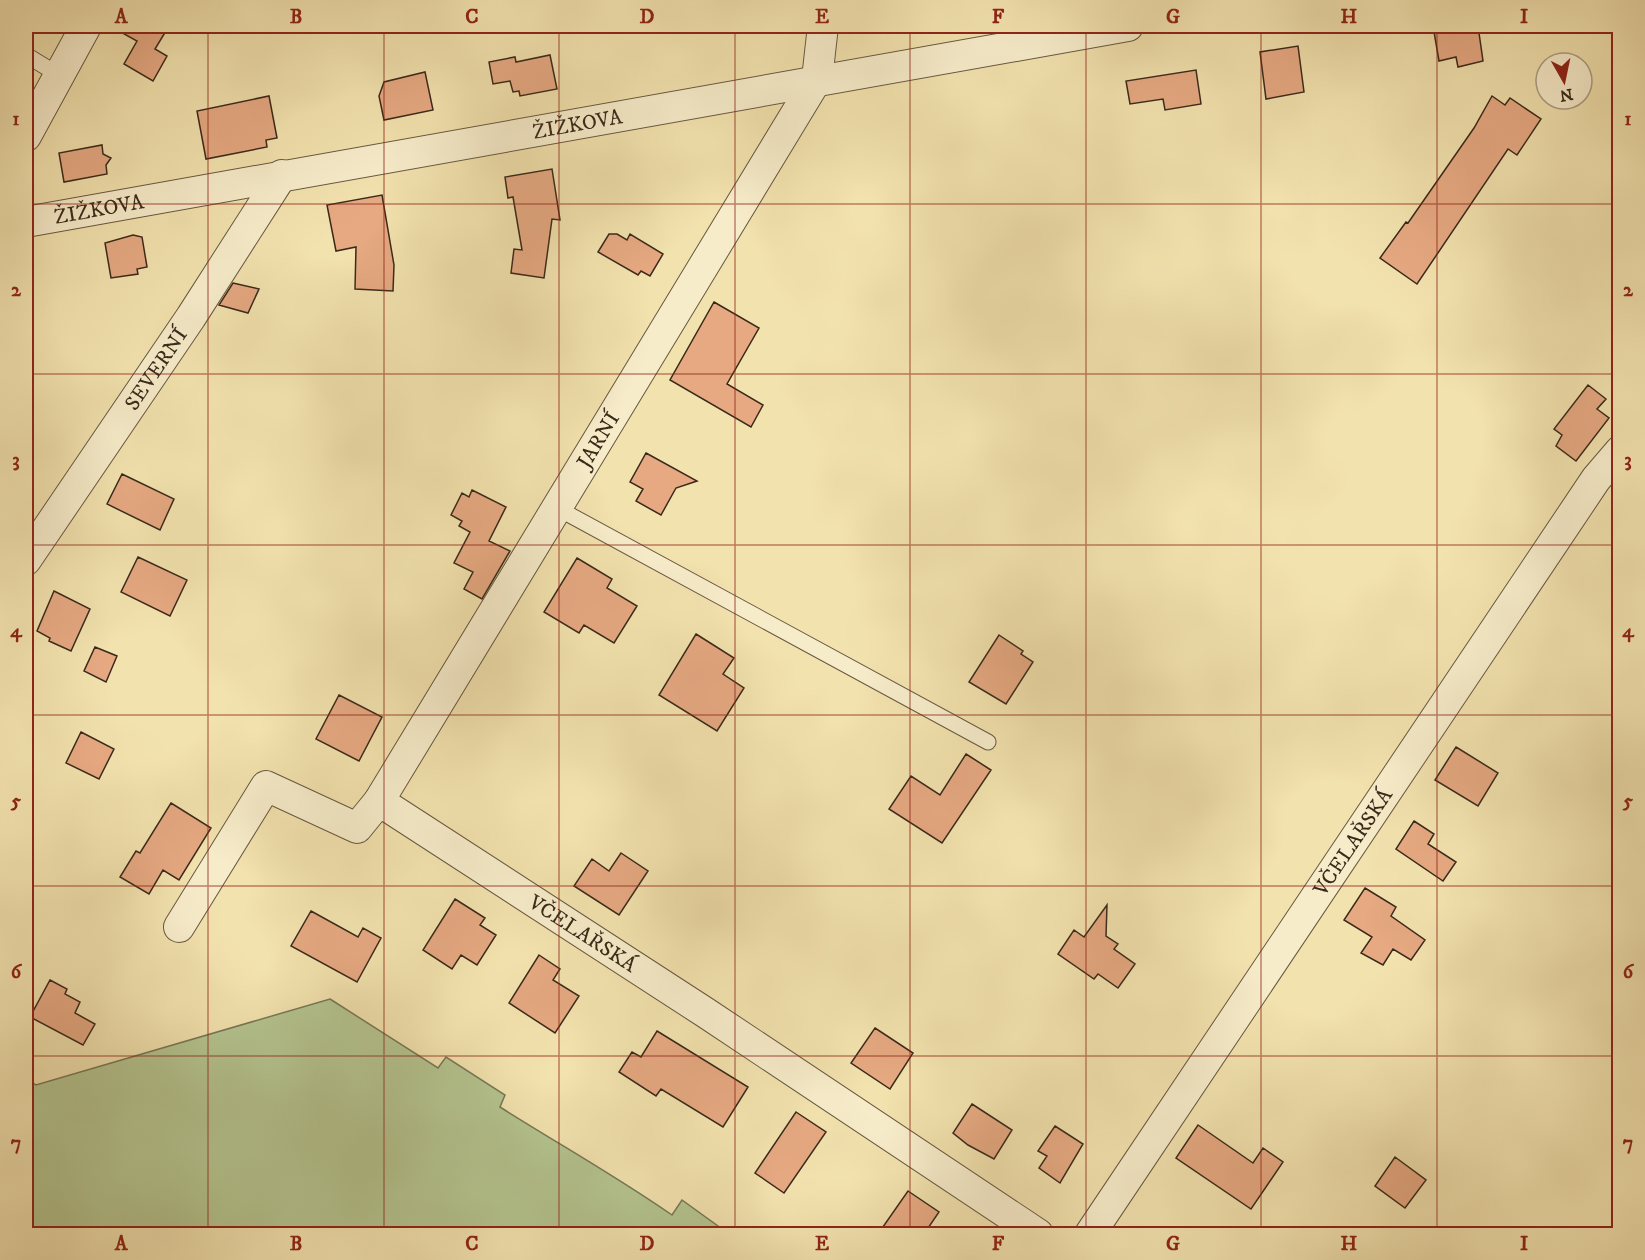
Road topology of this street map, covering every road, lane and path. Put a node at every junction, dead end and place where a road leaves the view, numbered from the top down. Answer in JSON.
{"nodes":[{"id":1,"x":86,"y":26,"type":"edge"},
{"id":2,"x":823,"y":26,"type":"edge"},
{"id":3,"x":1128,"y":26,"type":"edge"},
{"id":4,"x":26,"y":55,"type":"edge"},
{"id":5,"x":59,"y":75,"type":"junction"},
{"id":6,"x":817,"y":79,"type":"junction"},
{"id":7,"x":26,"y":136,"type":"edge"},
{"id":8,"x":282,"y":175,"type":"junction"},
{"id":9,"x":26,"y":222,"type":"edge"},
{"id":10,"x":1620,"y":451,"type":"edge"},
{"id":11,"x":556,"y":508,"type":"junction"},
{"id":12,"x":26,"y":560,"type":"edge"},
{"id":13,"x":988,"y":742,"type":"dead end"},
{"id":14,"x":379,"y":801,"type":"junction"},
{"id":15,"x":179,"y":927,"type":"dead end"},
{"id":16,"x":1038,"y":1234,"type":"edge"},
{"id":17,"x":1090,"y":1234,"type":"edge"}],
"edges":[{"from":1,"to":5,"type":"street"},
{"from":2,"to":6,"type":"street"},
{"from":3,"to":6,"type":"street","name":"ŽIŽKOVA"},
{"from":4,"to":5,"type":"lane"},
{"from":5,"to":7,"type":"street"},
{"from":6,"to":8,"type":"street","name":"ŽIŽKOVA"},
{"from":6,"to":11,"type":"street","name":"JARNÍ"},
{"from":8,"to":9,"type":"street","name":"ŽIŽKOVA"},
{"from":8,"to":12,"type":"street","name":"SEVERNÍ"},
{"from":10,"to":17,"type":"street","name":"VČELAŘSKÁ"},
{"from":11,"to":13,"type":"lane"},
{"from":11,"to":14,"type":"street","name":"JARNÍ"},
{"from":14,"to":15,"type":"street"},
{"from":14,"to":16,"type":"street","name":"VČELAŘSKÁ"}]}
